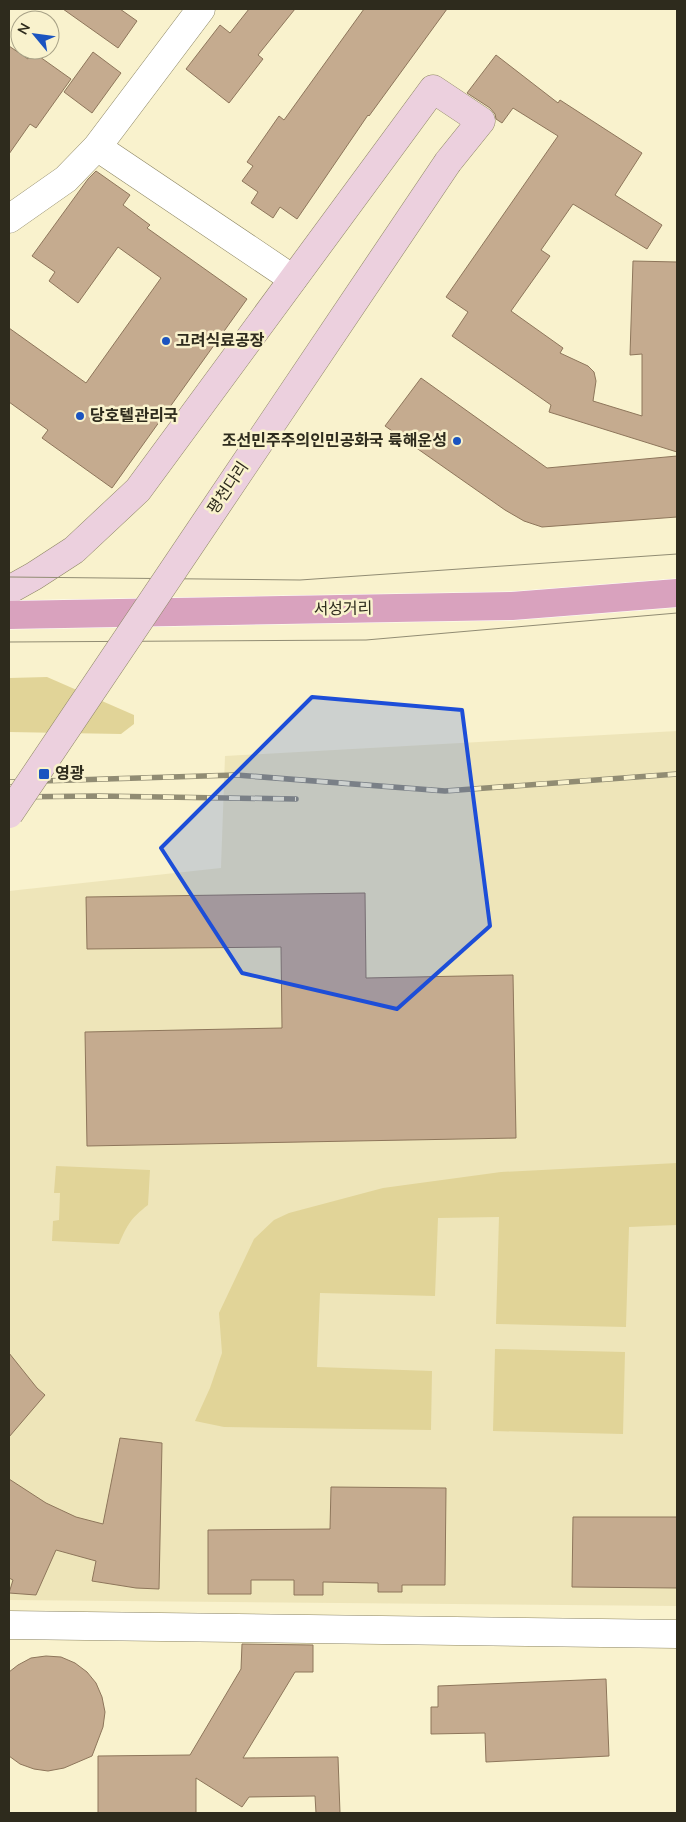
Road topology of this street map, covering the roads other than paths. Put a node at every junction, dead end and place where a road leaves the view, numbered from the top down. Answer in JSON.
{"nodes":[{"id":1,"x":201,"y":9,"type":"edge"},
{"id":2,"x":97,"y":147,"type":"junction"},
{"id":3,"x":9,"y":219,"type":"edge"},
{"id":4,"x":293,"y":279,"type":"junction"},
{"id":5,"x":9,"y":590,"type":"edge"},
{"id":6,"x":677,"y":593,"type":"edge"},
{"id":7,"x":9,"y":615,"type":"edge"},
{"id":8,"x":9,"y":814,"type":"edge"},
{"id":9,"x":9,"y":1625,"type":"edge"},
{"id":10,"x":677,"y":1634,"type":"edge"}],
"edges":[{"from":1,"to":2,"type":"street"},
{"from":2,"to":3,"type":"street"},
{"from":2,"to":4,"type":"street"},
{"from":4,"to":5,"type":"street"},
{"from":4,"to":8,"type":"street","name":"평천다리","bridge":true},
{"from":6,"to":7,"type":"main road","name":"서성거리"},
{"from":9,"to":10,"type":"street"}]}
